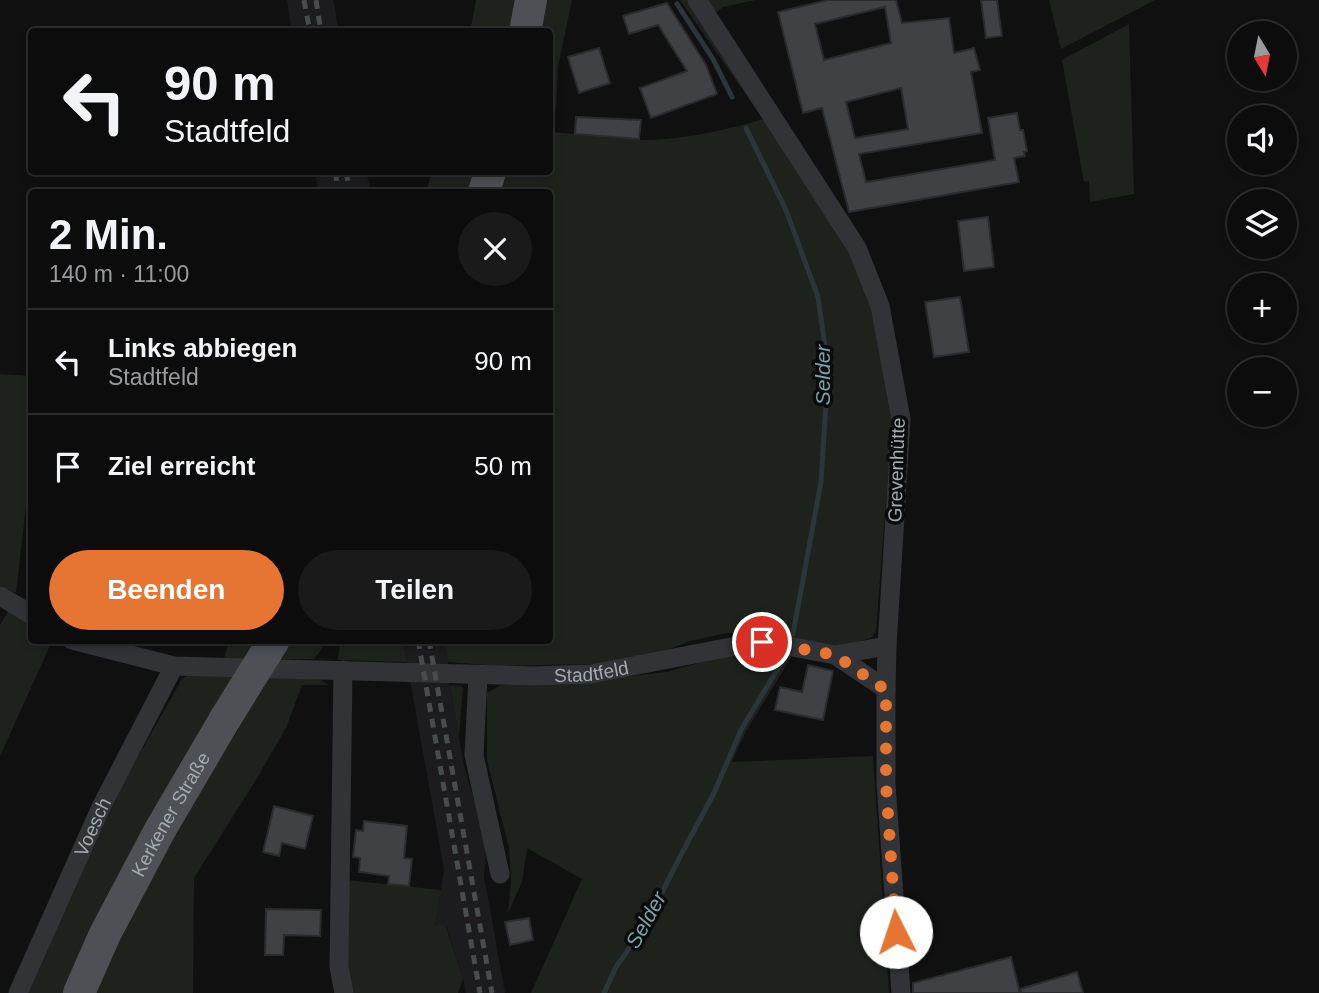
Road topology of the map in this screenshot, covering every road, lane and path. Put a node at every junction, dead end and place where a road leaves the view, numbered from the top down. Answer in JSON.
{"nodes":[{"id":1,"x":531,"y":0,"type":"edge"},
{"id":2,"x":697,"y":0,"type":"edge"},
{"id":3,"x":526,"y":28,"type":"edge"},
{"id":4,"x":0,"y":596,"type":"edge"},
{"id":5,"x":28,"y":613,"type":"edge"},
{"id":6,"x":88,"y":644,"type":"edge"},
{"id":7,"x":272,"y":644,"type":"edge"},
{"id":8,"x":887,"y":646,"type":"junction"},
{"id":9,"x":835,"y":655,"type":"junction"},
{"id":10,"x":174,"y":666,"type":"junction"},
{"id":11,"x":343,"y":670,"type":"junction"},
{"id":12,"x":478,"y":676,"type":"junction"},
{"id":13,"x":886,"y":690,"type":"junction"},
{"id":14,"x":500,"y":874,"type":"dead end"},
{"id":15,"x":18,"y":993,"type":"edge"},
{"id":16,"x":79,"y":993,"type":"edge"},
{"id":17,"x":344,"y":993,"type":"edge"},
{"id":18,"x":901,"y":993,"type":"edge"}],
"edges":[{"from":1,"to":3,"type":"main road"},
{"from":2,"to":8,"type":"street","name":"Grevenhütte"},
{"from":4,"to":5,"type":"street"},
{"from":6,"to":10,"type":"street","name":"Stadtfeld"},
{"from":7,"to":16,"type":"main road","name":"Kerkener Straße","bridge":true},
{"from":8,"to":9,"type":"street","name":"Stadtfeld"},
{"from":8,"to":13,"type":"street","name":"Grevenhütte"},
{"from":9,"to":12,"type":"street","name":"Stadtfeld"},
{"from":9,"to":13,"type":"street","name":"Stadtfeld"},
{"from":10,"to":11,"type":"street","name":"Stadtfeld"},
{"from":10,"to":15,"type":"street","name":"Voesch"},
{"from":11,"to":12,"type":"street","name":"Stadtfeld"},
{"from":11,"to":17,"type":"street"},
{"from":12,"to":14,"type":"street"},
{"from":13,"to":18,"type":"street","name":"Grevenhütte"}]}
